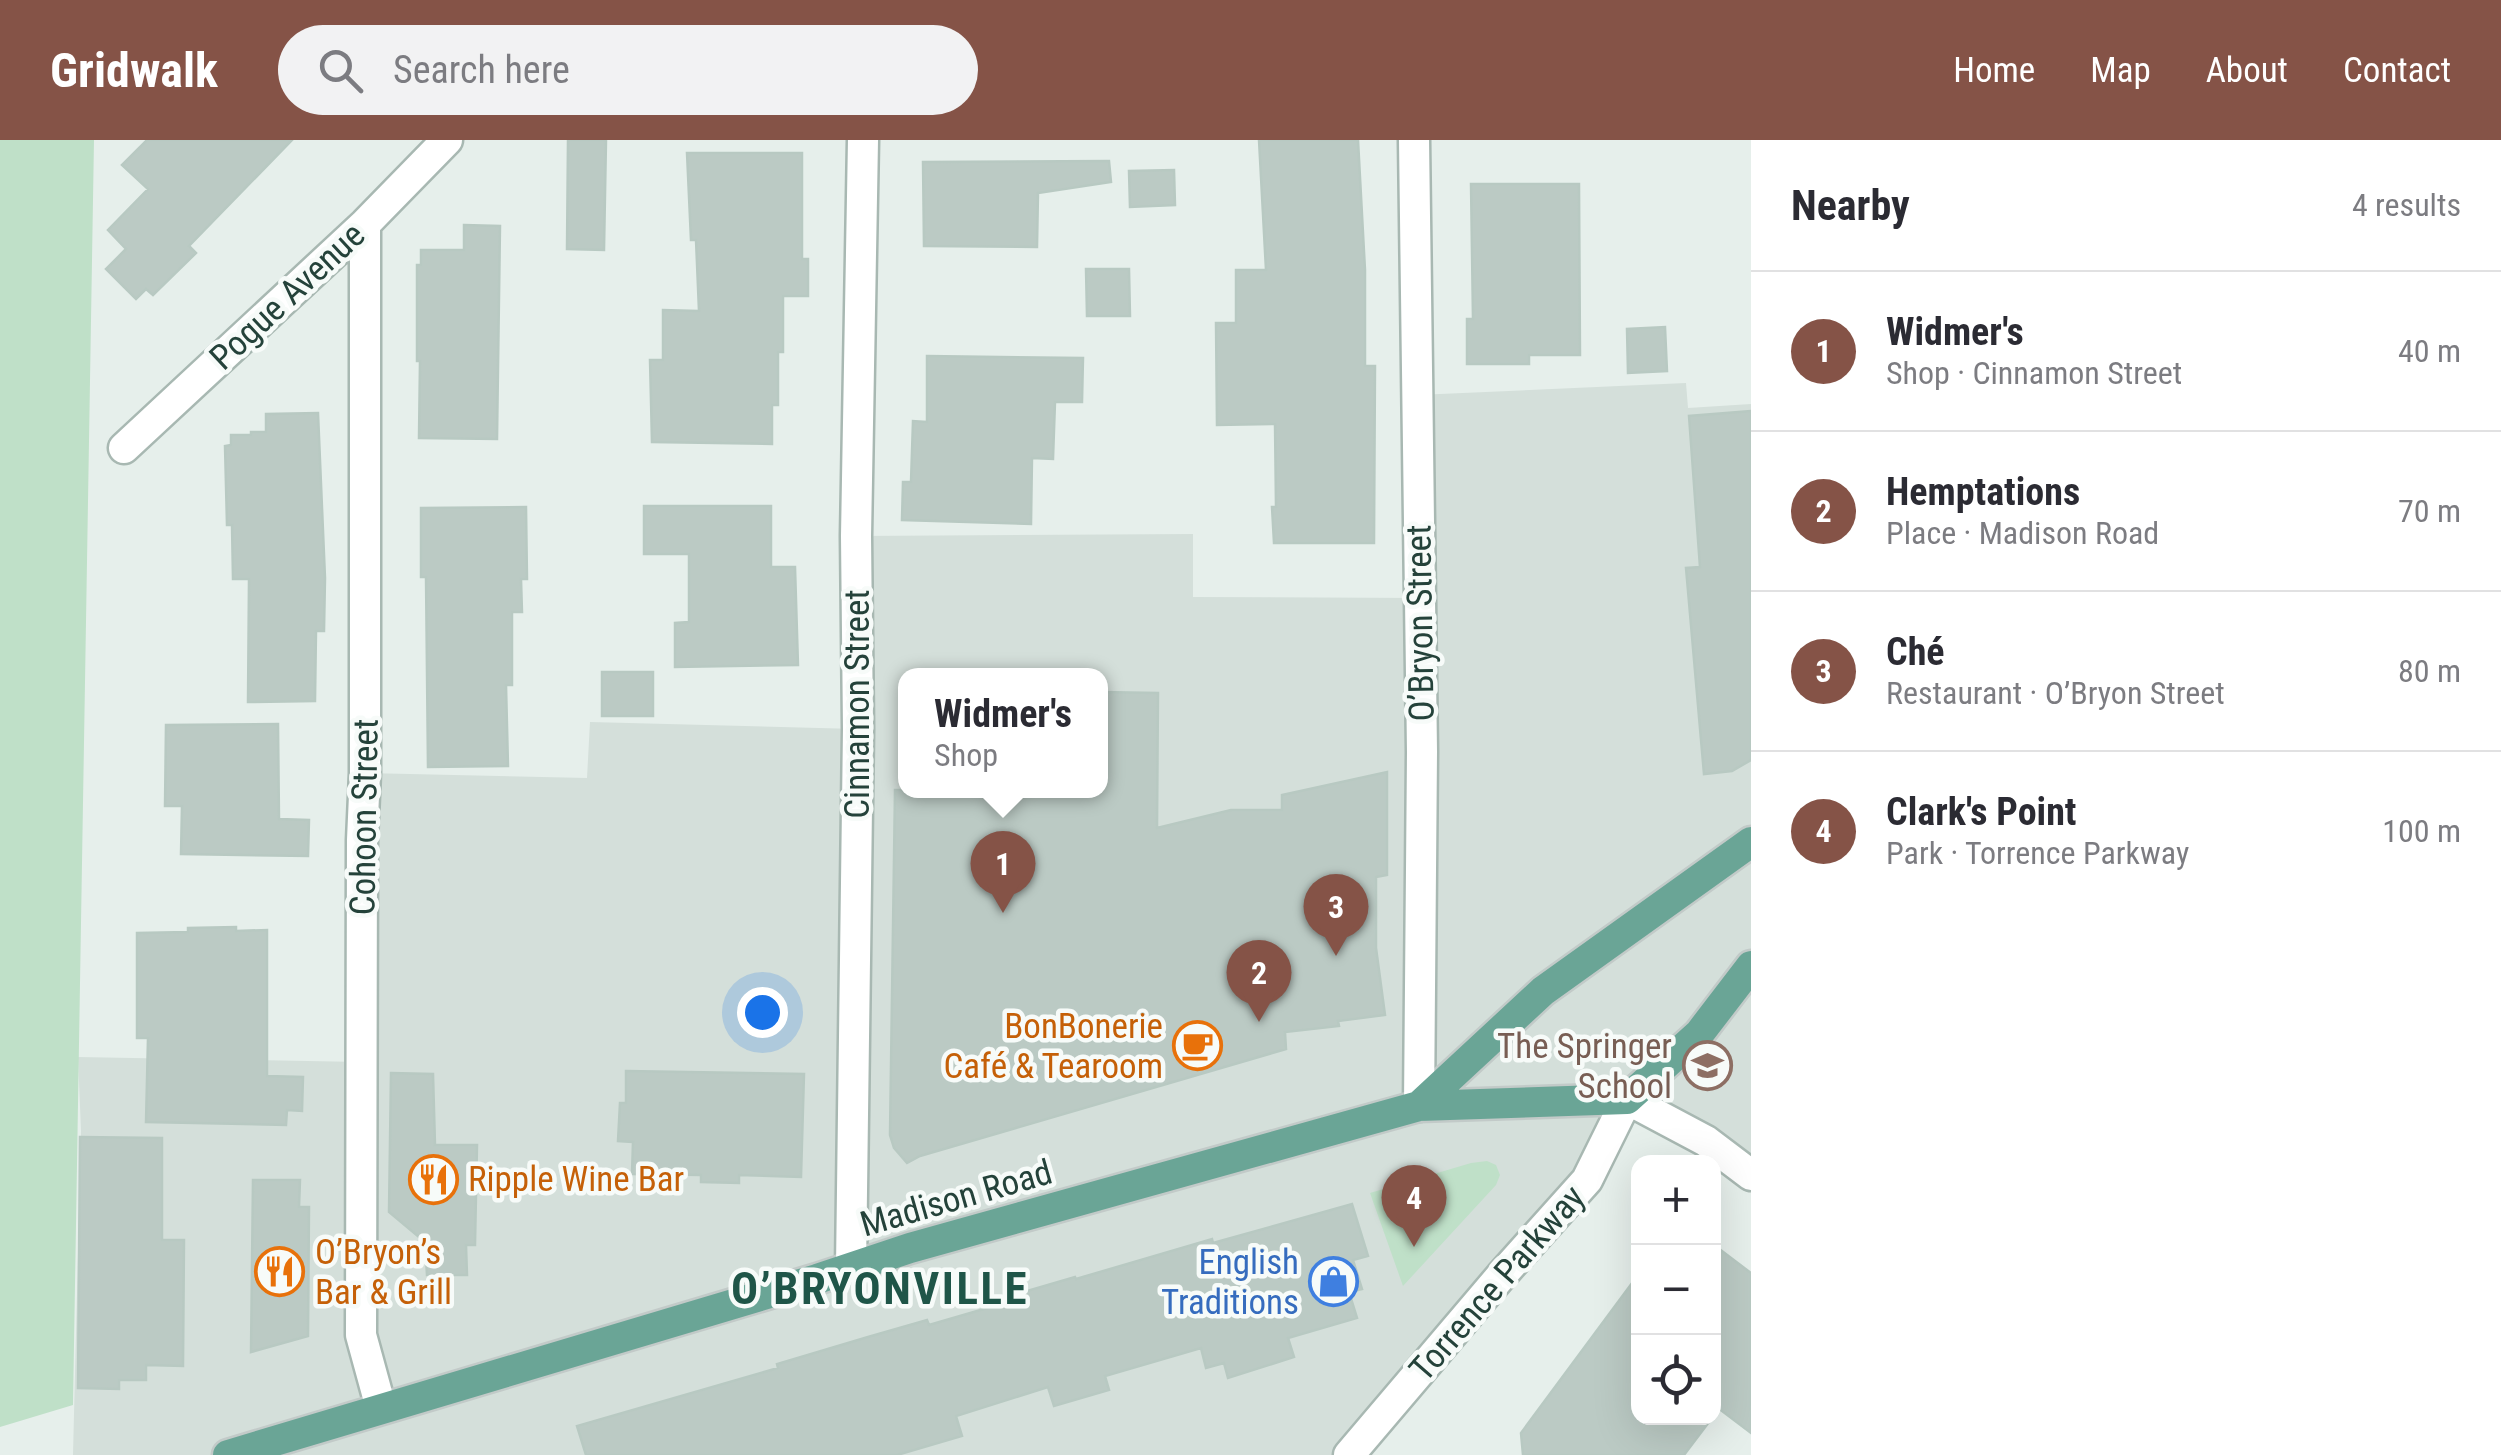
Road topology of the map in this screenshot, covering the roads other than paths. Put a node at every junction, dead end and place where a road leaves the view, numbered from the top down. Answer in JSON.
{"nodes":[{"id":1,"x":446,"y":140,"type":"edge"},
{"id":2,"x":863,"y":140,"type":"edge"},
{"id":3,"x":1414,"y":140,"type":"edge"},
{"id":4,"x":365,"y":224,"type":"junction"},
{"id":5,"x":124,"y":448,"type":"dead end"},
{"id":6,"x":1751,"y":842,"type":"edge"},
{"id":7,"x":1751,"y":966,"type":"edge"},
{"id":8,"x":1627,"y":1099,"type":"junction"},
{"id":9,"x":1419,"y":1106,"type":"junction"},
{"id":10,"x":1751,"y":1175,"type":"edge"},
{"id":11,"x":851,"y":1268,"type":"junction"},
{"id":12,"x":382,"y":1408,"type":"junction"},
{"id":13,"x":228,"y":1455,"type":"edge"},
{"id":14,"x":1349,"y":1455,"type":"edge"}],
"edges":[{"from":1,"to":4,"type":"street","name":"Pogue Avenue"},
{"from":2,"to":11,"type":"street","name":"Cinnamon Street"},
{"from":3,"to":9,"type":"street","name":"O’Bryon Street"},
{"from":4,"to":5,"type":"street","name":"Pogue Avenue"},
{"from":4,"to":12,"type":"street","name":"Cohoon Street"},
{"from":6,"to":9,"type":"main road","name":"Madison Road"},
{"from":7,"to":8,"type":"main road"},
{"from":8,"to":9,"type":"main road","name":"Madison Road"},
{"from":8,"to":10,"type":"street"},
{"from":8,"to":14,"type":"street","name":"Torrence Parkway"},
{"from":9,"to":11,"type":"main road","name":"Madison Road"},
{"from":11,"to":12,"type":"main road","name":"Madison Road"},
{"from":12,"to":13,"type":"main road","name":"Madison Road"}]}
